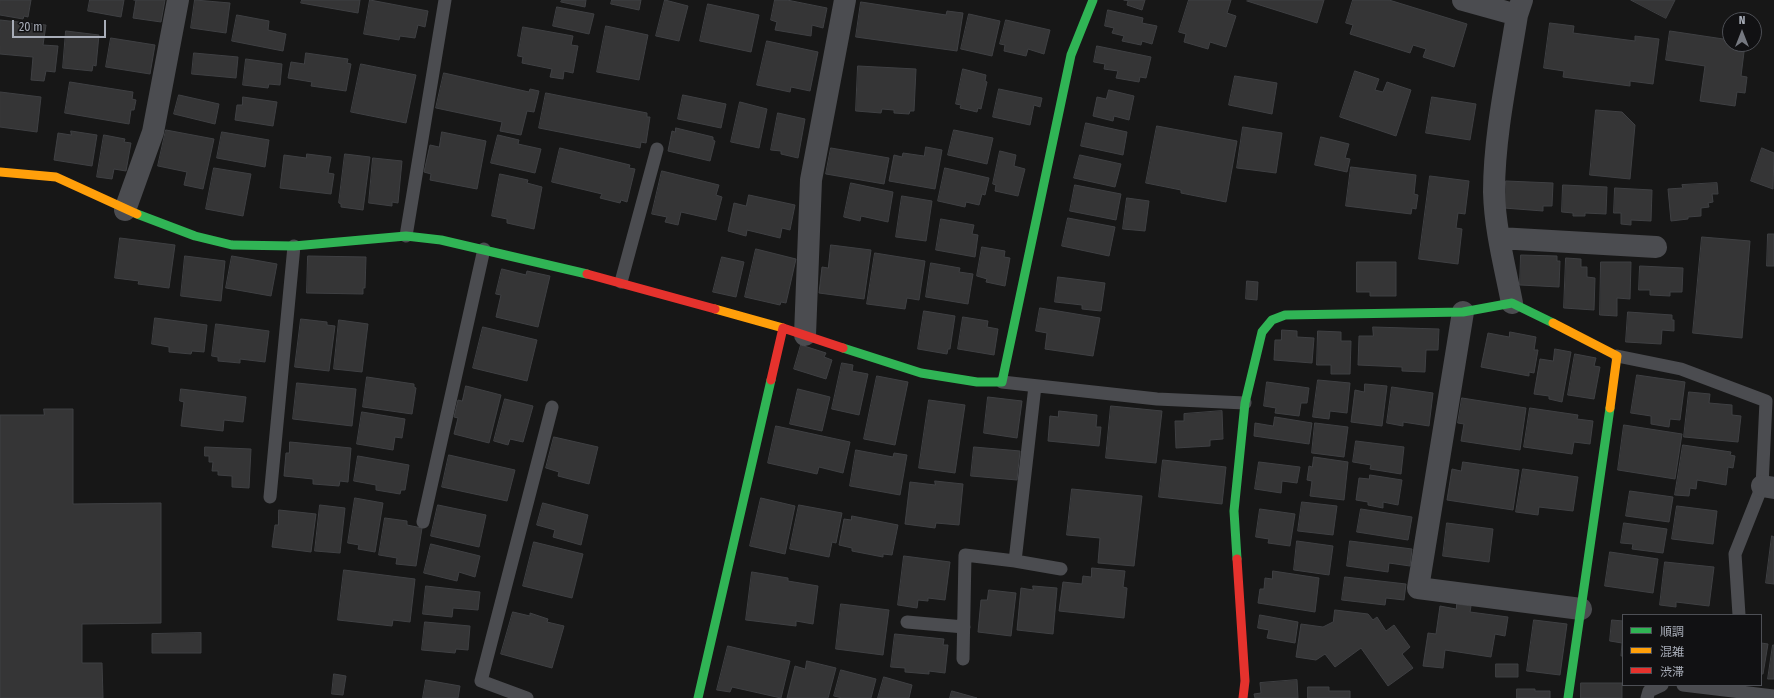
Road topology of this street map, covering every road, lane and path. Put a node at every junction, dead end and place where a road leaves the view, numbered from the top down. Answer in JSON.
{"nodes":[{"id":1,"x":178,"y":0,"type":"edge"},
{"id":2,"x":445,"y":0,"type":"edge"},
{"id":3,"x":846,"y":0,"type":"edge"},
{"id":4,"x":1093,"y":0,"type":"edge"},
{"id":5,"x":1463,"y":0,"type":"edge"},
{"id":6,"x":1519,"y":8,"type":"edge"},
{"id":7,"x":657,"y":149,"type":"dead end"},
{"id":8,"x":0,"y":172,"type":"edge"},
{"id":9,"x":125,"y":210,"type":"junction"},
{"id":10,"x":406,"y":236,"type":"junction"},
{"id":11,"x":1499,"y":238,"type":"junction"},
{"id":12,"x":294,"y":246,"type":"junction"},
{"id":13,"x":1656,"y":247,"type":"dead end"},
{"id":14,"x":484,"y":249,"type":"junction"},
{"id":15,"x":621,"y":282,"type":"junction"},
{"id":16,"x":1512,"y":303,"type":"junction"},
{"id":17,"x":1463,"y":312,"type":"junction"},
{"id":18,"x":783,"y":328,"type":"junction"},
{"id":19,"x":806,"y":334,"type":"junction"},
{"id":20,"x":1617,"y":356,"type":"junction"},
{"id":21,"x":1002,"y":382,"type":"junction"},
{"id":22,"x":1035,"y":386,"type":"junction"},
{"id":23,"x":1245,"y":403,"type":"junction"},
{"id":24,"x":552,"y":407,"type":"dead end"},
{"id":25,"x":1768,"y":487,"type":"edge"},
{"id":26,"x":270,"y":497,"type":"dead end"},
{"id":27,"x":423,"y":522,"type":"dead end"},
{"id":28,"x":1015,"y":561,"type":"junction"},
{"id":29,"x":1062,"y":569,"type":"dead end"},
{"id":30,"x":1581,"y":609,"type":"junction"},
{"id":31,"x":1739,"y":614,"type":"edge"},
{"id":32,"x":906,"y":622,"type":"dead end"},
{"id":33,"x":964,"y":627,"type":"junction"},
{"id":34,"x":963,"y":659,"type":"dead end"},
{"id":35,"x":1660,"y":686,"type":"edge"},
{"id":36,"x":1711,"y":686,"type":"edge"},
{"id":37,"x":1774,"y":696,"type":"edge"},
{"id":38,"x":527,"y":698,"type":"edge"},
{"id":39,"x":698,"y":698,"type":"edge"},
{"id":40,"x":1243,"y":698,"type":"edge"},
{"id":41,"x":1568,"y":698,"type":"edge"},
{"id":42,"x":1647,"y":698,"type":"edge"}],
"edges":[{"from":1,"to":9,"type":"street"},
{"from":2,"to":10,"type":"lane"},
{"from":3,"to":19,"type":"street"},
{"from":4,"to":21,"type":"street"},
{"from":5,"to":6,"type":"street"},
{"from":6,"to":11,"type":"street"},
{"from":7,"to":15,"type":"lane"},
{"from":8,"to":9,"type":"street"},
{"from":9,"to":12,"type":"street"},
{"from":10,"to":12,"type":"street"},
{"from":10,"to":14,"type":"street"},
{"from":11,"to":13,"type":"street"},
{"from":11,"to":16,"type":"street"},
{"from":12,"to":26,"type":"lane"},
{"from":14,"to":15,"type":"street"},
{"from":14,"to":27,"type":"lane"},
{"from":15,"to":18,"type":"street"},
{"from":16,"to":17,"type":"street"},
{"from":16,"to":20,"type":"street"},
{"from":17,"to":23,"type":"street"},
{"from":17,"to":30,"type":"street"},
{"from":18,"to":19,"type":"street"},
{"from":18,"to":39,"type":"street"},
{"from":19,"to":21,"type":"street"},
{"from":20,"to":25,"type":"lane"},
{"from":20,"to":30,"type":"street"},
{"from":21,"to":22,"type":"lane"},
{"from":22,"to":23,"type":"lane"},
{"from":22,"to":28,"type":"lane"},
{"from":23,"to":40,"type":"street"},
{"from":24,"to":38,"type":"lane"},
{"from":25,"to":31,"type":"lane"},
{"from":28,"to":29,"type":"lane"},
{"from":28,"to":33,"type":"lane"},
{"from":30,"to":41,"type":"street"},
{"from":32,"to":33,"type":"lane"},
{"from":33,"to":34,"type":"lane"},
{"from":35,"to":42,"type":"lane"},
{"from":36,"to":37,"type":"lane"}]}
